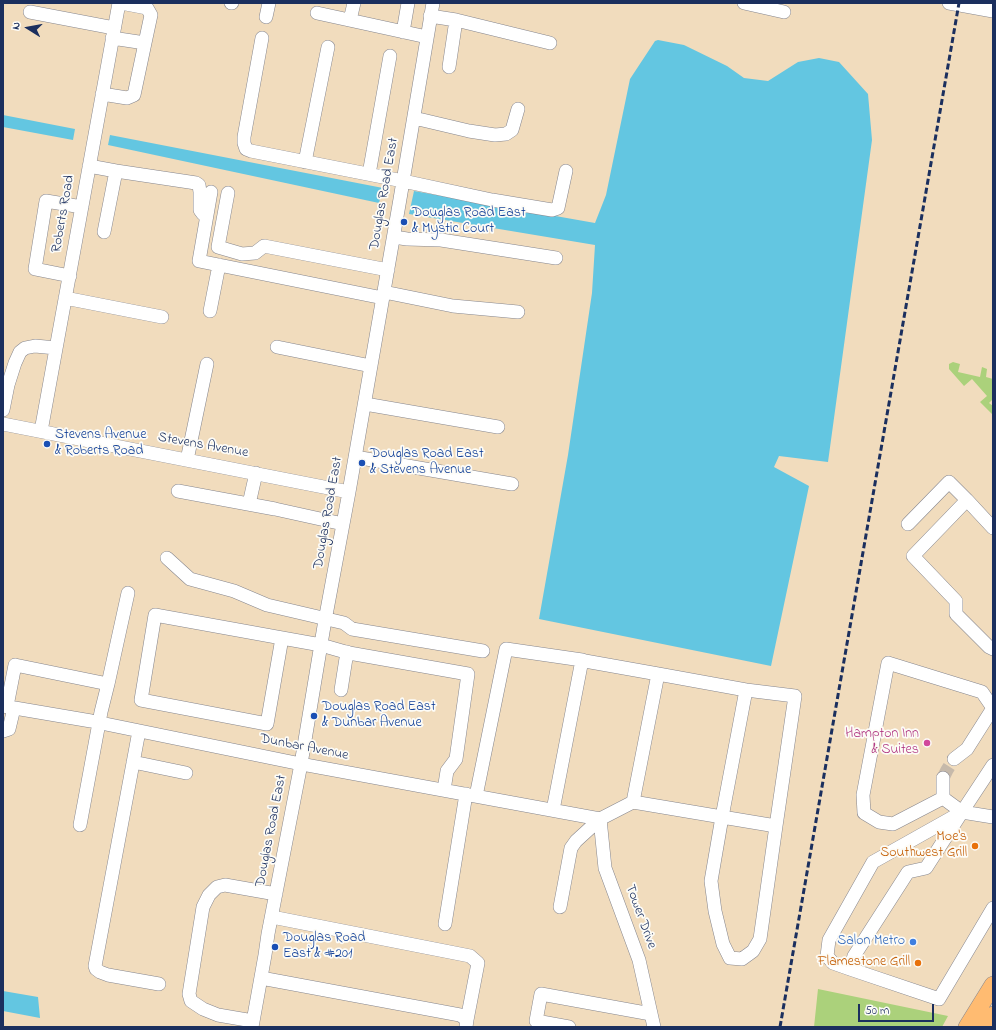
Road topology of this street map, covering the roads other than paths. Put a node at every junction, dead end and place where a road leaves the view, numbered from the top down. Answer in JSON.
{"nodes":[{"id":1,"x":120,"y":3,"type":"edge"},
{"id":2,"x":269,"y":3,"type":"edge"},
{"id":3,"x":354,"y":3,"type":"edge"},
{"id":4,"x":408,"y":3,"type":"edge"},
{"id":5,"x":744,"y":3,"type":"edge"},
{"id":6,"x":949,"y":3,"type":"edge"},
{"id":7,"x":432,"y":9,"type":"edge"},
{"id":8,"x":993,"y":11,"type":"edge"},
{"id":9,"x":30,"y":12,"type":"dead end"},
{"id":10,"x":784,"y":12,"type":"dead end"},
{"id":11,"x":317,"y":13,"type":"dead end"},
{"id":12,"x":266,"y":17,"type":"dead end"},
{"id":13,"x":350,"y":20,"type":"junction"},
{"id":14,"x":456,"y":20,"type":"junction"},
{"id":15,"x":403,"y":32,"type":"junction"},
{"id":16,"x":113,"y":33,"type":"junction"},
{"id":17,"x":427,"y":37,"type":"junction"},
{"id":18,"x":262,"y":38,"type":"dead end"},
{"id":19,"x":145,"y":43,"type":"junction"},
{"id":20,"x":550,"y":43,"type":"dead end"},
{"id":21,"x":328,"y":47,"type":"dead end"},
{"id":22,"x":390,"y":56,"type":"dead end"},
{"id":23,"x":449,"y":67,"type":"dead end"},
{"id":24,"x":102,"y":94,"type":"junction"},
{"id":25,"x":518,"y":109,"type":"dead end"},
{"id":26,"x":414,"y":118,"type":"junction"},
{"id":27,"x":305,"y":162,"type":"junction"},
{"id":28,"x":89,"y":166,"type":"junction"},
{"id":29,"x":116,"y":171,"type":"junction"},
{"id":30,"x":566,"y":171,"type":"dead end"},
{"id":31,"x":369,"y":174,"type":"junction"},
{"id":32,"x":403,"y":181,"type":"junction"},
{"id":33,"x":211,"y":192,"type":"dead end"},
{"id":34,"x":228,"y":193,"type":"dead end"},
{"id":35,"x":82,"y":207,"type":"junction"},
{"id":36,"x":207,"y":215,"type":"junction"},
{"id":37,"x":104,"y":232,"type":"dead end"},
{"id":38,"x":394,"y":237,"type":"junction"},
{"id":39,"x":556,"y":258,"type":"dead end"},
{"id":40,"x":219,"y":265,"type":"junction"},
{"id":41,"x":388,"y":270,"type":"junction"},
{"id":42,"x":70,"y":276,"type":"junction"},
{"id":43,"x":384,"y":295,"type":"junction"},
{"id":44,"x":66,"y":298,"type":"junction"},
{"id":45,"x":210,"y":311,"type":"dead end"},
{"id":46,"x":518,"y":312,"type":"dead end"},
{"id":47,"x":162,"y":317,"type":"dead end"},
{"id":48,"x":277,"y":347,"type":"dead end"},
{"id":49,"x":56,"y":348,"type":"junction"},
{"id":50,"x":207,"y":364,"type":"dead end"},
{"id":51,"x":371,"y":366,"type":"junction"},
{"id":52,"x":365,"y":404,"type":"junction"},
{"id":53,"x":3,"y":410,"type":"edge"},
{"id":54,"x":3,"y":424,"type":"edge"},
{"id":55,"x":498,"y":428,"type":"dead end"},
{"id":56,"x":41,"y":431,"type":"junction"},
{"id":57,"x":356,"y":457,"type":"junction"},
{"id":58,"x":187,"y":460,"type":"junction"},
{"id":59,"x":256,"y":472,"type":"junction"},
{"id":60,"x":512,"y":484,"type":"dead end"},
{"id":61,"x":178,"y":491,"type":"dead end"},
{"id":62,"x":349,"y":492,"type":"junction"},
{"id":63,"x":967,"y":500,"type":"junction"},
{"id":64,"x":249,"y":504,"type":"junction"},
{"id":65,"x":343,"y":524,"type":"junction"},
{"id":66,"x":908,"y":524,"type":"dead end"},
{"id":67,"x":993,"y":528,"type":"edge"},
{"id":68,"x":167,"y":558,"type":"dead end"},
{"id":69,"x":128,"y":593,"type":"dead end"},
{"id":70,"x":325,"y":619,"type":"junction"},
{"id":71,"x":282,"y":638,"type":"junction"},
{"id":72,"x":321,"y":645,"type":"junction"},
{"id":73,"x":993,"y":649,"type":"edge"},
{"id":74,"x":483,"y":651,"type":"dead end"},
{"id":75,"x":346,"y":652,"type":"junction"},
{"id":76,"x":582,"y":660,"type":"junction"},
{"id":77,"x":658,"y":674,"type":"junction"},
{"id":78,"x":108,"y":684,"type":"junction"},
{"id":79,"x":342,"y":690,"type":"dead end"},
{"id":80,"x":746,"y":690,"type":"junction"},
{"id":81,"x":8,"y":707,"type":"edge"},
{"id":82,"x":993,"y":708,"type":"edge"},
{"id":83,"x":100,"y":723,"type":"junction"},
{"id":84,"x":3,"y":731,"type":"edge"},
{"id":85,"x":139,"y":731,"type":"junction"},
{"id":86,"x":954,"y":759,"type":"tunnel mouth"},
{"id":87,"x":133,"y":762,"type":"junction"},
{"id":88,"x":300,"y":764,"type":"junction"},
{"id":89,"x":992,"y":767,"type":"edge"},
{"id":90,"x":186,"y":773,"type":"dead end"},
{"id":91,"x":943,"y":778,"type":"tunnel mouth"},
{"id":92,"x":444,"y":790,"type":"junction"},
{"id":93,"x":471,"y":795,"type":"junction"},
{"id":94,"x":944,"y":798,"type":"junction"},
{"id":95,"x":633,"y":802,"type":"junction"},
{"id":96,"x":553,"y":810,"type":"junction"},
{"id":97,"x":962,"y":812,"type":"junction"},
{"id":98,"x":722,"y":817,"type":"junction"},
{"id":99,"x":993,"y":817,"type":"edge"},
{"id":100,"x":600,"y":819,"type":"junction"},
{"id":101,"x":80,"y":825,"type":"dead end"},
{"id":102,"x":776,"y":826,"type":"junction"},
{"id":103,"x":276,"y":894,"type":"junction"},
{"id":104,"x":560,"y":907,"type":"dead end"},
{"id":105,"x":993,"y":908,"type":"edge"},
{"id":106,"x":272,"y":917,"type":"junction"},
{"id":107,"x":445,"y":924,"type":"dead end"},
{"id":108,"x":850,"y":969,"type":"junction"},
{"id":109,"x":261,"y":978,"type":"junction"},
{"id":110,"x":159,"y":984,"type":"dead end"},
{"id":111,"x":993,"y":985,"type":"edge"},
{"id":112,"x":993,"y":1004,"type":"edge"},
{"id":113,"x":651,"y":1014,"type":"junction"},
{"id":114,"x":993,"y":1015,"type":"edge"},
{"id":115,"x":253,"y":1024,"type":"edge"},
{"id":116,"x":466,"y":1024,"type":"edge"},
{"id":117,"x":569,"y":1027,"type":"edge"},
{"id":118,"x":654,"y":1027,"type":"edge"},
{"id":119,"x":967,"y":1027,"type":"edge"},
{"id":120,"x":979,"y":1027,"type":"edge"},
{"id":121,"x":985,"y":1027,"type":"edge"}],
"edges":[{"from":1,"to":16,"type":"street","name":"Roberts Road"},
{"from":1,"to":19,"type":"street"},
{"from":2,"to":12,"type":"street"},
{"from":3,"to":13,"type":"street"},
{"from":4,"to":15,"type":"street"},
{"from":5,"to":10,"type":"street"},
{"from":6,"to":8,"type":"street"},
{"from":7,"to":14,"type":"street"},
{"from":7,"to":17,"type":"street","name":"Douglas Road East"},
{"from":9,"to":16,"type":"street"},
{"from":11,"to":13,"type":"street"},
{"from":13,"to":15,"type":"street"},
{"from":14,"to":20,"type":"street"},
{"from":14,"to":23,"type":"street"},
{"from":15,"to":17,"type":"street"},
{"from":16,"to":19,"type":"street"},
{"from":16,"to":24,"type":"street","name":"Roberts Road"},
{"from":17,"to":26,"type":"street","name":"Douglas Road East"},
{"from":18,"to":27,"type":"street"},
{"from":19,"to":24,"type":"street"},
{"from":21,"to":27,"type":"street"},
{"from":22,"to":31,"type":"street"},
{"from":24,"to":28,"type":"street","name":"Roberts Road"},
{"from":25,"to":26,"type":"street"},
{"from":26,"to":32,"type":"street","name":"Douglas Road East"},
{"from":27,"to":31,"type":"street"},
{"from":28,"to":29,"type":"street"},
{"from":28,"to":35,"type":"street","name":"Roberts Road"},
{"from":29,"to":36,"type":"street"},
{"from":29,"to":37,"type":"street"},
{"from":30,"to":32,"type":"street"},
{"from":31,"to":32,"type":"street"},
{"from":32,"to":38,"type":"street","name":"Douglas Road East"},
{"from":33,"to":36,"type":"street"},
{"from":34,"to":41,"type":"street"},
{"from":35,"to":42,"type":"street","name":"Roberts Road"},
{"from":35,"to":42,"type":"street"},
{"from":36,"to":40,"type":"street"},
{"from":38,"to":39,"type":"street"},
{"from":38,"to":41,"type":"street","name":"Douglas Road East"},
{"from":40,"to":43,"type":"street"},
{"from":40,"to":45,"type":"street"},
{"from":41,"to":43,"type":"street","name":"Douglas Road East"},
{"from":42,"to":44,"type":"street","name":"Roberts Road"},
{"from":43,"to":46,"type":"street"},
{"from":43,"to":51,"type":"street","name":"Douglas Road East"},
{"from":44,"to":47,"type":"street"},
{"from":44,"to":49,"type":"street","name":"Roberts Road"},
{"from":48,"to":51,"type":"street"},
{"from":49,"to":53,"type":"street"},
{"from":49,"to":56,"type":"street","name":"Roberts Road"},
{"from":50,"to":58,"type":"street"},
{"from":51,"to":52,"type":"street","name":"Douglas Road East"},
{"from":52,"to":55,"type":"street"},
{"from":52,"to":57,"type":"street","name":"Douglas Road East"},
{"from":54,"to":56,"type":"street","name":"Stevens Avenue"},
{"from":56,"to":58,"type":"street","name":"Stevens Avenue"},
{"from":57,"to":60,"type":"street"},
{"from":57,"to":62,"type":"street","name":"Douglas Road East"},
{"from":58,"to":59,"type":"street","name":"Stevens Avenue"},
{"from":59,"to":62,"type":"street","name":"Stevens Avenue"},
{"from":59,"to":64,"type":"street"},
{"from":61,"to":64,"type":"street"},
{"from":62,"to":65,"type":"street","name":"Douglas Road East"},
{"from":63,"to":66,"type":"street"},
{"from":63,"to":67,"type":"street"},
{"from":63,"to":73,"type":"street"},
{"from":64,"to":65,"type":"street"},
{"from":65,"to":70,"type":"street","name":"Douglas Road East"},
{"from":68,"to":70,"type":"street"},
{"from":69,"to":78,"type":"street"},
{"from":70,"to":72,"type":"street","name":"Douglas Road East"},
{"from":70,"to":74,"type":"street"},
{"from":71,"to":71,"type":"street"},
{"from":71,"to":72,"type":"street"},
{"from":72,"to":75,"type":"street"},
{"from":72,"to":88,"type":"street","name":"Douglas Road East"},
{"from":75,"to":79,"type":"street"},
{"from":75,"to":92,"type":"street"},
{"from":76,"to":77,"type":"street"},
{"from":76,"to":93,"type":"street"},
{"from":76,"to":96,"type":"street"},
{"from":77,"to":80,"type":"street"},
{"from":77,"to":95,"type":"street"},
{"from":78,"to":81,"type":"street"},
{"from":78,"to":83,"type":"street"},
{"from":80,"to":98,"type":"street"},
{"from":80,"to":102,"type":"street"},
{"from":81,"to":83,"type":"street","name":"Dunbar Avenue"},
{"from":81,"to":84,"type":"street"},
{"from":82,"to":86,"type":"street"},
{"from":82,"to":94,"type":"street"},
{"from":83,"to":85,"type":"street","name":"Dunbar Avenue"},
{"from":83,"to":101,"type":"street"},
{"from":85,"to":87,"type":"street"},
{"from":85,"to":88,"type":"street","name":"Dunbar Avenue"},
{"from":87,"to":90,"type":"street"},
{"from":87,"to":110,"type":"street"},
{"from":88,"to":92,"type":"street","name":"Dunbar Avenue"},
{"from":88,"to":103,"type":"street","name":"Douglas Road East"},
{"from":89,"to":97,"type":"street"},
{"from":91,"to":94,"type":"street"},
{"from":92,"to":93,"type":"street","name":"Dunbar Avenue"},
{"from":93,"to":96,"type":"street","name":"Dunbar Avenue"},
{"from":93,"to":107,"type":"street"},
{"from":94,"to":97,"type":"street"},
{"from":95,"to":98,"type":"street"},
{"from":95,"to":100,"type":"street"},
{"from":96,"to":100,"type":"street","name":"Dunbar Avenue"},
{"from":97,"to":99,"type":"street"},
{"from":97,"to":108,"type":"street"},
{"from":97,"to":108,"type":"street"},
{"from":98,"to":102,"type":"street"},
{"from":98,"to":102,"type":"street"},
{"from":100,"to":104,"type":"street"},
{"from":100,"to":113,"type":"street","name":"Tower Drive"},
{"from":103,"to":106,"type":"street","name":"Douglas Road East"},
{"from":103,"to":115,"type":"street"},
{"from":105,"to":108,"type":"street"},
{"from":106,"to":109,"type":"street","name":"Douglas Road East"},
{"from":106,"to":116,"type":"street"},
{"from":109,"to":115,"type":"street","name":"Douglas Road East"},
{"from":109,"to":116,"type":"street"},
{"from":111,"to":119,"type":"main road"},
{"from":112,"to":120,"type":"main road"},
{"from":113,"to":117,"type":"street"},
{"from":113,"to":118,"type":"street","name":"Tower Drive"},
{"from":114,"to":121,"type":"main road"}]}
